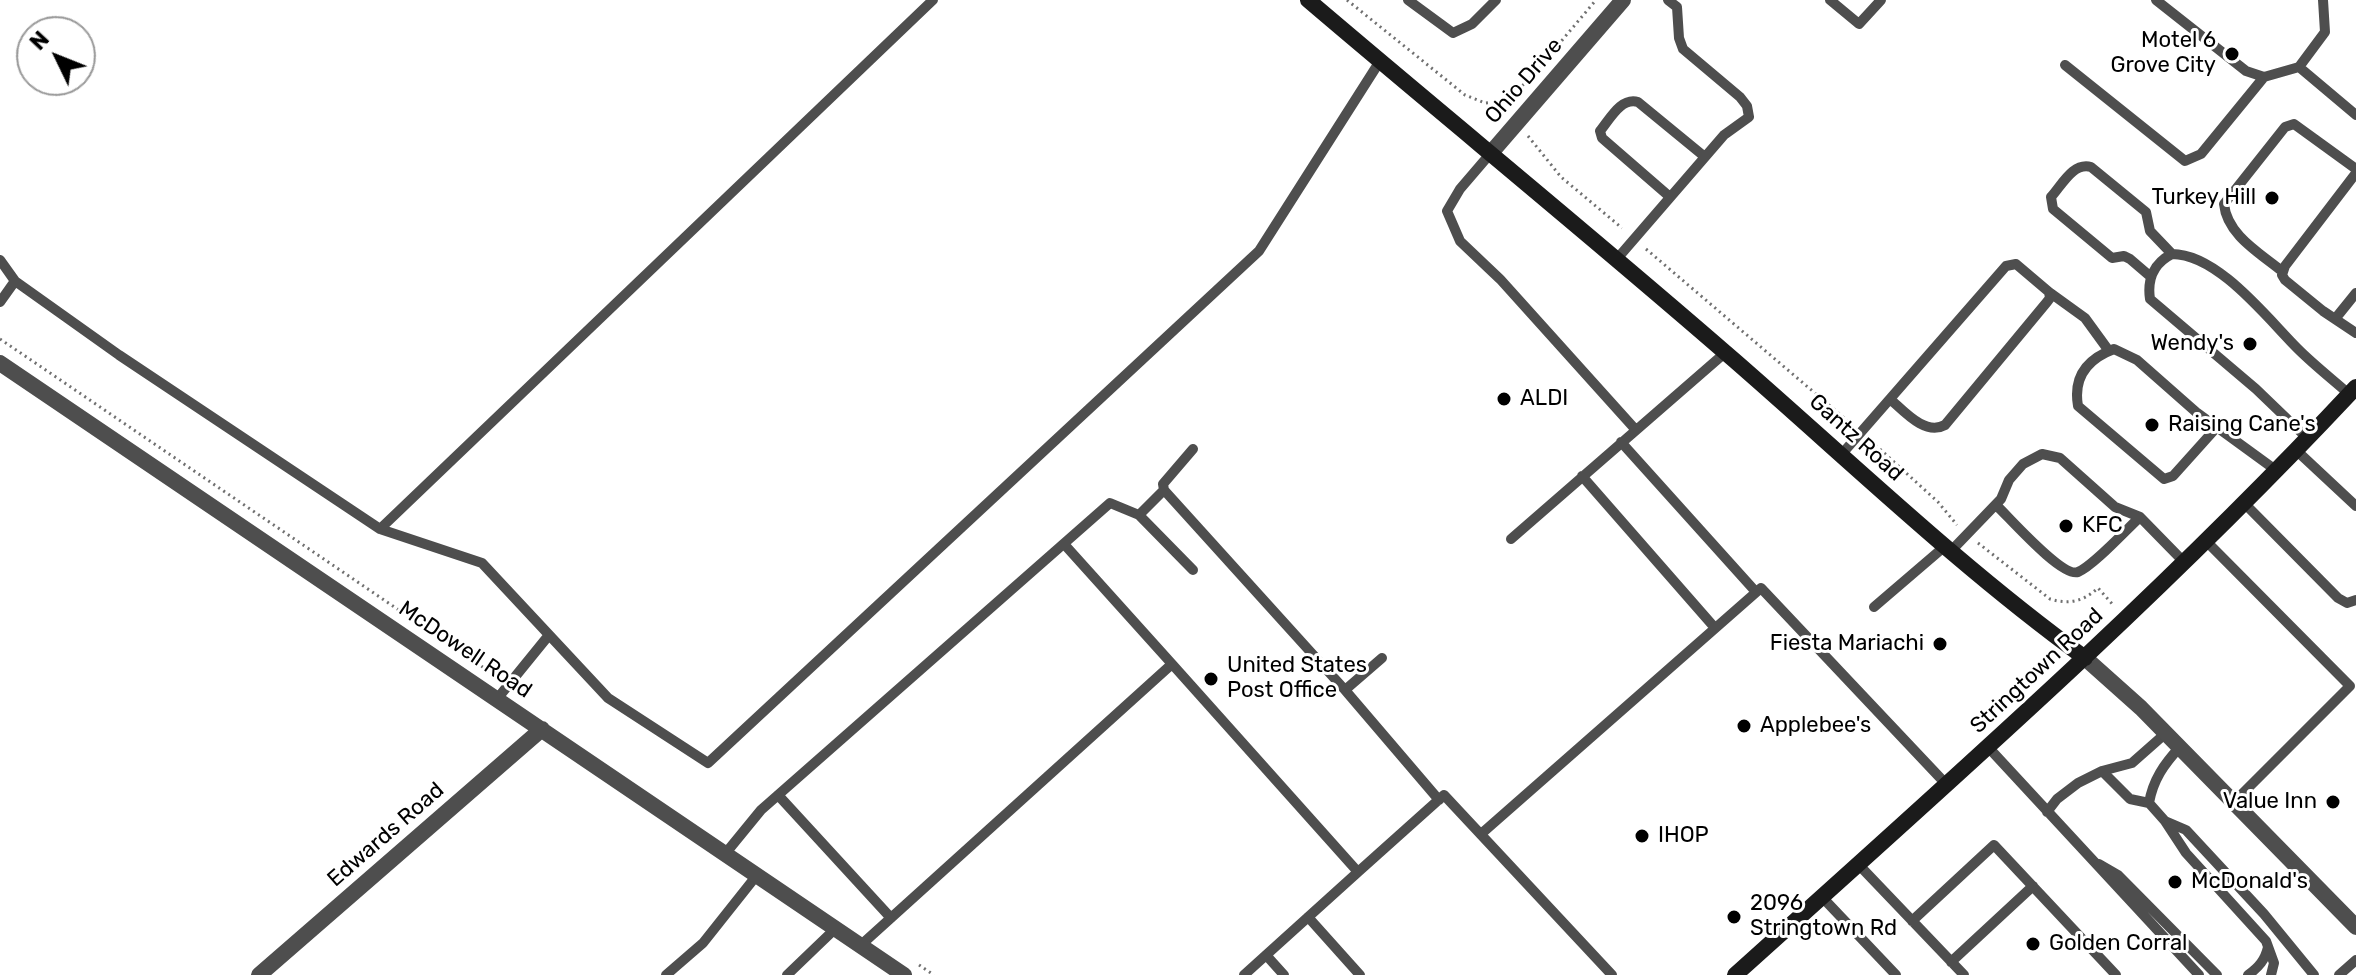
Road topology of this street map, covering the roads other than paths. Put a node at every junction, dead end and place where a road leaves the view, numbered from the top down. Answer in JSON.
{"nodes":[{"id":1,"x":933,"y":0,"type":"edge"},
{"id":2,"x":1308,"y":0,"type":"edge"},
{"id":3,"x":1408,"y":0,"type":"edge"},
{"id":4,"x":1496,"y":0,"type":"edge"},
{"id":5,"x":1623,"y":0,"type":"edge"},
{"id":6,"x":1668,"y":0,"type":"edge"},
{"id":7,"x":1830,"y":0,"type":"edge"},
{"id":8,"x":1881,"y":0,"type":"edge"},
{"id":9,"x":2156,"y":0,"type":"edge"},
{"id":10,"x":2323,"y":0,"type":"edge"},
{"id":11,"x":1380,"y":61,"type":"junction"},
{"id":12,"x":2065,"y":65,"type":"dead end"},
{"id":13,"x":2299,"y":67,"type":"junction"},
{"id":14,"x":2264,"y":77,"type":"junction"},
{"id":15,"x":2355,"y":112,"type":"edge"},
{"id":16,"x":1490,"y":154,"type":"junction"},
{"id":17,"x":1705,"y":157,"type":"junction"},
{"id":18,"x":2355,"y":175,"type":"edge"},
{"id":19,"x":1670,"y":197,"type":"junction"},
{"id":20,"x":2172,"y":254,"type":"junction"},
{"id":21,"x":0,"y":260,"type":"edge"},
{"id":22,"x":1616,"y":260,"type":"junction"},
{"id":23,"x":2283,"y":272,"type":"junction"},
{"id":24,"x":2151,"y":277,"type":"junction"},
{"id":25,"x":15,"y":281,"type":"junction"},
{"id":26,"x":2049,"y":292,"type":"junction"},
{"id":27,"x":2356,"y":293,"type":"edge"},
{"id":28,"x":0,"y":302,"type":"edge"},
{"id":29,"x":2335,"y":319,"type":"junction"},
{"id":30,"x":2356,"y":333,"type":"edge"},
{"id":31,"x":2109,"y":351,"type":"junction"},
{"id":32,"x":1726,"y":352,"type":"junction"},
{"id":33,"x":0,"y":363,"type":"edge"},
{"id":34,"x":2352,"y":390,"type":"edge"},
{"id":35,"x":1890,"y":399,"type":"junction"},
{"id":36,"x":2217,"y":427,"type":"junction"},
{"id":37,"x":1635,"y":429,"type":"junction"},
{"id":38,"x":1621,"y":442,"type":"junction"},
{"id":39,"x":2302,"y":445,"type":"junction"},
{"id":40,"x":1193,"y":449,"type":"dead end"},
{"id":41,"x":1841,"y":455,"type":"junction"},
{"id":42,"x":2277,"y":471,"type":"junction"},
{"id":43,"x":1582,"y":476,"type":"junction"},
{"id":44,"x":1164,"y":490,"type":"junction"},
{"id":45,"x":2245,"y":504,"type":"junction"},
{"id":46,"x":1996,"y":505,"type":"junction"},
{"id":47,"x":2356,"y":506,"type":"edge"},
{"id":48,"x":1139,"y":515,"type":"junction"},
{"id":49,"x":2140,"y":517,"type":"junction"},
{"id":50,"x":380,"y":529,"type":"junction"},
{"id":51,"x":1511,"y":539,"type":"dead end"},
{"id":52,"x":2206,"y":541,"type":"junction"},
{"id":53,"x":1064,"y":544,"type":"junction"},
{"id":54,"x":1947,"y":550,"type":"junction"},
{"id":55,"x":2184,"y":562,"type":"junction"},
{"id":56,"x":1193,"y":570,"type":"dead end"},
{"id":57,"x":1756,"y":592,"type":"junction"},
{"id":58,"x":2356,"y":600,"type":"edge"},
{"id":59,"x":1874,"y":607,"type":"dead end"},
{"id":60,"x":1715,"y":628,"type":"junction"},
{"id":61,"x":549,"y":635,"type":"junction"},
{"id":62,"x":1382,"y":658,"type":"dead end"},
{"id":63,"x":2085,"y":658,"type":"junction"},
{"id":64,"x":1172,"y":664,"type":"junction"},
{"id":65,"x":1345,"y":690,"type":"junction"},
{"id":66,"x":497,"y":699,"type":"junction"},
{"id":67,"x":542,"y":729,"type":"junction"},
{"id":68,"x":2166,"y":733,"type":"junction"},
{"id":69,"x":1988,"y":747,"type":"junction"},
{"id":70,"x":2180,"y":747,"type":"junction"},
{"id":71,"x":2102,"y":771,"type":"junction"},
{"id":72,"x":1946,"y":784,"type":"junction"},
{"id":73,"x":778,"y":795,"type":"junction"},
{"id":74,"x":1439,"y":800,"type":"junction"},
{"id":75,"x":2234,"y":802,"type":"junction"},
{"id":76,"x":2149,"y":803,"type":"junction"},
{"id":77,"x":2047,"y":812,"type":"junction"},
{"id":78,"x":2165,"y":821,"type":"junction"},
{"id":79,"x":1481,"y":834,"type":"junction"},
{"id":80,"x":725,"y":854,"type":"junction"},
{"id":81,"x":2090,"y":859,"type":"junction"},
{"id":82,"x":1858,"y":864,"type":"junction"},
{"id":83,"x":1358,"y":872,"type":"junction"},
{"id":84,"x":757,"y":875,"type":"junction"},
{"id":85,"x":2033,"y":886,"type":"junction"},
{"id":86,"x":1822,"y":897,"type":"junction"},
{"id":87,"x":1308,"y":917,"type":"junction"},
{"id":88,"x":891,"y":918,"type":"junction"},
{"id":89,"x":1912,"y":921,"type":"junction"},
{"id":90,"x":2356,"y":927,"type":"edge"},
{"id":91,"x":836,"y":928,"type":"junction"},
{"id":92,"x":861,"y":945,"type":"junction"},
{"id":93,"x":2268,"y":947,"type":"junction"},
{"id":94,"x":1266,"y":955,"type":"junction"},
{"id":95,"x":2356,"y":960,"type":"edge"},
{"id":96,"x":1951,"y":962,"type":"junction"},
{"id":97,"x":1888,"y":972,"type":"edge"},
{"id":98,"x":2217,"y":974,"type":"edge"},
{"id":99,"x":259,"y":975,"type":"edge"},
{"id":100,"x":666,"y":975,"type":"edge"},
{"id":101,"x":787,"y":975,"type":"edge"},
{"id":102,"x":904,"y":975,"type":"edge"},
{"id":103,"x":1244,"y":975,"type":"edge"},
{"id":104,"x":1284,"y":975,"type":"edge"},
{"id":105,"x":1360,"y":975,"type":"edge"},
{"id":106,"x":1612,"y":975,"type":"edge"},
{"id":107,"x":1735,"y":975,"type":"edge"},
{"id":108,"x":1964,"y":975,"type":"edge"},
{"id":109,"x":2116,"y":975,"type":"edge"},
{"id":110,"x":2199,"y":975,"type":"edge"},
{"id":111,"x":2248,"y":975,"type":"edge"},
{"id":112,"x":2271,"y":975,"type":"edge"},
{"id":113,"x":2314,"y":975,"type":"edge"},
{"id":114,"x":2339,"y":975,"type":"edge"}],
"edges":[{"from":1,"to":50,"type":"lane"},
{"from":2,"to":11,"type":"main road","name":"Gantz Road"},
{"from":3,"to":4,"type":"lane"},
{"from":5,"to":16,"type":"street","name":"Ohio Drive"},
{"from":6,"to":17,"type":"lane"},
{"from":7,"to":8,"type":"lane"},
{"from":9,"to":14,"type":"lane"},
{"from":10,"to":13,"type":"lane"},
{"from":11,"to":16,"type":"main road","name":"Gantz Road"},
{"from":11,"to":61,"type":"lane"},
{"from":12,"to":14,"type":"lane"},
{"from":13,"to":14,"type":"lane"},
{"from":13,"to":15,"type":"lane"},
{"from":16,"to":22,"type":"main road","name":"Gantz Road"},
{"from":16,"to":37,"type":"lane"},
{"from":17,"to":19,"type":"lane"},
{"from":17,"to":19,"type":"lane"},
{"from":18,"to":23,"type":"lane"},
{"from":18,"to":23,"type":"lane"},
{"from":19,"to":22,"type":"lane"},
{"from":20,"to":24,"type":"lane"},
{"from":20,"to":24,"type":"lane"},
{"from":20,"to":34,"type":"lane"},
{"from":21,"to":25,"type":"lane"},
{"from":22,"to":32,"type":"main road","name":"Gantz Road"},
{"from":23,"to":29,"type":"lane"},
{"from":24,"to":39,"type":"lane"},
{"from":25,"to":28,"type":"lane"},
{"from":25,"to":50,"type":"lane"},
{"from":26,"to":31,"type":"lane"},
{"from":26,"to":35,"type":"lane"},
{"from":26,"to":35,"type":"lane"},
{"from":27,"to":29,"type":"lane"},
{"from":29,"to":30,"type":"lane"},
{"from":31,"to":36,"type":"lane"},
{"from":31,"to":36,"type":"lane"},
{"from":32,"to":37,"type":"lane"},
{"from":32,"to":41,"type":"main road","name":"Gantz Road"},
{"from":33,"to":66,"type":"street","name":"McDowell Road"},
{"from":34,"to":39,"type":"main road","name":"Stringtown Road"},
{"from":35,"to":41,"type":"lane"},
{"from":36,"to":42,"type":"lane"},
{"from":37,"to":38,"type":"lane"},
{"from":38,"to":43,"type":"lane"},
{"from":38,"to":57,"type":"lane"},
{"from":39,"to":42,"type":"main road","name":"Stringtown Road"},
{"from":39,"to":47,"type":"lane"},
{"from":40,"to":44,"type":"lane"},
{"from":41,"to":54,"type":"main road","name":"Gantz Road"},
{"from":42,"to":45,"type":"main road","name":"Stringtown Road"},
{"from":43,"to":51,"type":"lane"},
{"from":43,"to":60,"type":"lane"},
{"from":44,"to":48,"type":"lane"},
{"from":44,"to":65,"type":"lane"},
{"from":45,"to":52,"type":"main road","name":"Stringtown Road"},
{"from":45,"to":58,"type":"lane"},
{"from":46,"to":49,"type":"lane"},
{"from":46,"to":49,"type":"lane"},
{"from":46,"to":54,"type":"lane"},
{"from":48,"to":53,"type":"lane"},
{"from":48,"to":56,"type":"lane"},
{"from":49,"to":55,"type":"lane"},
{"from":50,"to":61,"type":"lane"},
{"from":52,"to":55,"type":"main road","name":"Stringtown Road"},
{"from":52,"to":75,"type":"lane"},
{"from":53,"to":64,"type":"lane"},
{"from":53,"to":73,"type":"lane"},
{"from":54,"to":59,"type":"lane"},
{"from":54,"to":63,"type":"main road","name":"Gantz Road"},
{"from":55,"to":63,"type":"main road","name":"Stringtown Road"},
{"from":57,"to":60,"type":"lane"},
{"from":57,"to":72,"type":"lane"},
{"from":60,"to":79,"type":"lane"},
{"from":61,"to":66,"type":"lane"},
{"from":62,"to":65,"type":"lane"},
{"from":63,"to":68,"type":"street","name":"Gantz Road"},
{"from":63,"to":69,"type":"main road","name":"Stringtown Road"},
{"from":64,"to":83,"type":"lane"},
{"from":64,"to":88,"type":"lane"},
{"from":65,"to":74,"type":"lane"},
{"from":66,"to":67,"type":"street","name":"McDowell Road"},
{"from":67,"to":80,"type":"street","name":"McDowell Road"},
{"from":67,"to":99,"type":"street","name":"Edwards Road"},
{"from":68,"to":70,"type":"street","name":"Gantz Road"},
{"from":68,"to":71,"type":"lane"},
{"from":69,"to":72,"type":"main road","name":"Stringtown Road"},
{"from":69,"to":77,"type":"lane"},
{"from":70,"to":75,"type":"street","name":"Gantz Road"},
{"from":70,"to":76,"type":"lane"},
{"from":71,"to":76,"type":"lane"},
{"from":71,"to":77,"type":"lane"},
{"from":72,"to":82,"type":"main road","name":"Stringtown Road"},
{"from":73,"to":80,"type":"lane"},
{"from":73,"to":88,"type":"lane"},
{"from":74,"to":79,"type":"lane"},
{"from":74,"to":83,"type":"lane"},
{"from":75,"to":90,"type":"street","name":"Gantz Road"},
{"from":76,"to":78,"type":"lane"},
{"from":77,"to":81,"type":"lane"},
{"from":78,"to":93,"type":"lane"},
{"from":78,"to":113,"type":"lane"},
{"from":79,"to":106,"type":"lane"},
{"from":80,"to":84,"type":"street","name":"McDowell Road"},
{"from":81,"to":98,"type":"lane"},
{"from":81,"to":110,"type":"lane"},
{"from":82,"to":86,"type":"main road","name":"Stringtown Road"},
{"from":82,"to":89,"type":"lane"},
{"from":83,"to":87,"type":"lane"},
{"from":84,"to":91,"type":"street","name":"McDowell Road"},
{"from":84,"to":100,"type":"lane"},
{"from":85,"to":89,"type":"lane"},
{"from":85,"to":96,"type":"lane"},
{"from":85,"to":109,"type":"lane"},
{"from":86,"to":97,"type":"lane"},
{"from":86,"to":107,"type":"main road","name":"Stringtown Road"},
{"from":87,"to":94,"type":"lane"},
{"from":87,"to":105,"type":"lane"},
{"from":88,"to":92,"type":"lane"},
{"from":89,"to":96,"type":"lane"},
{"from":91,"to":92,"type":"street","name":"McDowell Road"},
{"from":91,"to":101,"type":"lane"},
{"from":92,"to":102,"type":"street","name":"McDowell Road"},
{"from":93,"to":111,"type":"lane"},
{"from":93,"to":112,"type":"lane"},
{"from":94,"to":103,"type":"lane"},
{"from":94,"to":104,"type":"lane"},
{"from":95,"to":114,"type":"lane"},
{"from":96,"to":108,"type":"lane"}]}
